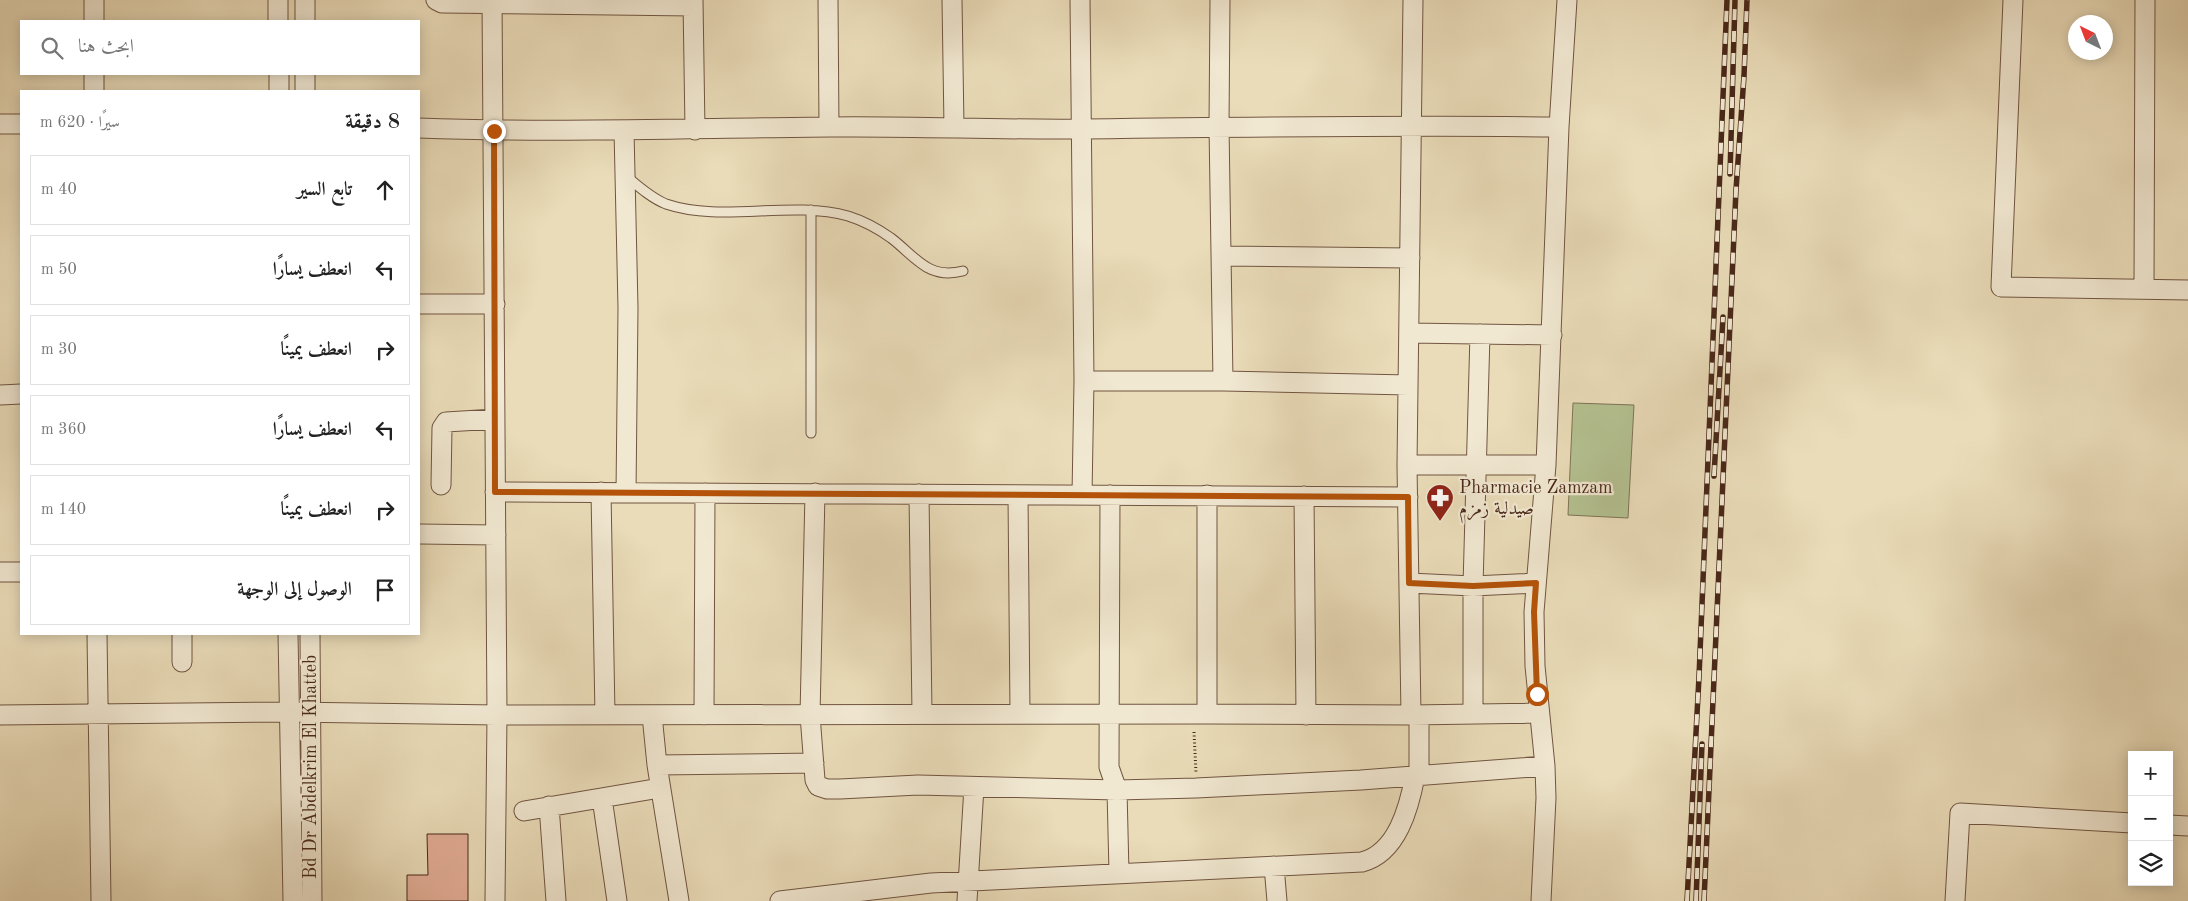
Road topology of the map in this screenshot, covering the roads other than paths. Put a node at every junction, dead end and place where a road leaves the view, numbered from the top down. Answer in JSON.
{"nodes":[{"id":1,"x":94,"y":0,"type":"edge"},
{"id":2,"x":278,"y":0,"type":"edge"},
{"id":3,"x":305,"y":0,"type":"edge"},
{"id":4,"x":436,"y":0,"type":"edge"},
{"id":5,"x":828,"y":0,"type":"edge"},
{"id":6,"x":952,"y":0,"type":"edge"},
{"id":7,"x":1080,"y":0,"type":"edge"},
{"id":8,"x":1220,"y":0,"type":"edge"},
{"id":9,"x":1413,"y":0,"type":"edge"},
{"id":10,"x":1567,"y":0,"type":"edge"},
{"id":11,"x":2013,"y":0,"type":"edge"},
{"id":12,"x":2145,"y":0,"type":"edge"},
{"id":13,"x":492,"y":3,"type":"edge"},
{"id":14,"x":693,"y":3,"type":"edge"},
{"id":15,"x":94,"y":20,"type":"edge"},
{"id":16,"x":278,"y":20,"type":"edge"},
{"id":17,"x":305,"y":20,"type":"edge"},
{"id":18,"x":94,"y":75,"type":"edge"},
{"id":19,"x":278,"y":75,"type":"edge"},
{"id":20,"x":305,"y":75,"type":"edge"},
{"id":21,"x":94,"y":90,"type":"edge"},
{"id":22,"x":279,"y":90,"type":"edge"},
{"id":23,"x":305,"y":90,"type":"edge"},
{"id":24,"x":0,"y":124,"type":"edge"},
{"id":25,"x":20,"y":124,"type":"edge"},
{"id":26,"x":1219,"y":126,"type":"junction"},
{"id":27,"x":1412,"y":126,"type":"junction"},
{"id":28,"x":829,"y":127,"type":"junction"},
{"id":29,"x":954,"y":127,"type":"junction"},
{"id":30,"x":1559,"y":127,"type":"junction"},
{"id":31,"x":420,"y":128,"type":"edge"},
{"id":32,"x":1080,"y":129,"type":"junction"},
{"id":33,"x":624,"y":130,"type":"junction"},
{"id":34,"x":695,"y":130,"type":"junction"},
{"id":35,"x":494,"y":131,"type":"junction"},
{"id":36,"x":625,"y":176,"type":"junction"},
{"id":37,"x":811,"y":210,"type":"junction"},
{"id":38,"x":1222,"y":256,"type":"junction"},
{"id":39,"x":1410,"y":258,"type":"junction"},
{"id":40,"x":963,"y":272,"type":"dead end"},
{"id":41,"x":2144,"y":288,"type":"junction"},
{"id":42,"x":2188,"y":290,"type":"edge"},
{"id":43,"x":420,"y":304,"type":"edge"},
{"id":44,"x":495,"y":304,"type":"junction"},
{"id":45,"x":1410,"y":333,"type":"junction"},
{"id":46,"x":1480,"y":334,"type":"junction"},
{"id":47,"x":1552,"y":335,"type":"junction"},
{"id":48,"x":1084,"y":381,"type":"junction"},
{"id":49,"x":1223,"y":381,"type":"junction"},
{"id":50,"x":1408,"y":385,"type":"junction"},
{"id":51,"x":20,"y":394,"type":"edge"},
{"id":52,"x":0,"y":395,"type":"edge"},
{"id":53,"x":495,"y":419,"type":"junction"},
{"id":54,"x":811,"y":433,"type":"dead end"},
{"id":55,"x":1407,"y":465,"type":"junction"},
{"id":56,"x":1546,"y":465,"type":"junction"},
{"id":57,"x":1476,"y":466,"type":"junction"},
{"id":58,"x":441,"y":486,"type":"dead end"},
{"id":59,"x":495,"y":492,"type":"junction"},
{"id":60,"x":601,"y":492,"type":"junction"},
{"id":61,"x":626,"y":493,"type":"junction"},
{"id":62,"x":705,"y":493,"type":"junction"},
{"id":63,"x":815,"y":493,"type":"junction"},
{"id":64,"x":919,"y":494,"type":"junction"},
{"id":65,"x":1018,"y":494,"type":"junction"},
{"id":66,"x":1082,"y":495,"type":"junction"},
{"id":67,"x":1110,"y":495,"type":"junction"},
{"id":68,"x":1207,"y":495,"type":"junction"},
{"id":69,"x":1304,"y":496,"type":"junction"},
{"id":70,"x":1408,"y":497,"type":"junction"},
{"id":71,"x":420,"y":534,"type":"edge"},
{"id":72,"x":496,"y":535,"type":"junction"},
{"id":73,"x":0,"y":572,"type":"edge"},
{"id":74,"x":20,"y":572,"type":"edge"},
{"id":75,"x":1409,"y":583,"type":"junction"},
{"id":76,"x":1536,"y":583,"type":"junction"},
{"id":77,"x":1473,"y":586,"type":"junction"},
{"id":78,"x":96,"y":635,"type":"edge"},
{"id":79,"x":182,"y":635,"type":"edge"},
{"id":80,"x":288,"y":635,"type":"edge"},
{"id":81,"x":310,"y":635,"type":"edge"},
{"id":82,"x":182,"y":662,"type":"dead end"},
{"id":83,"x":290,"y":712,"type":"junction"},
{"id":84,"x":96,"y":713,"type":"junction"},
{"id":85,"x":311,"y":713,"type":"junction"},
{"id":86,"x":1473,"y":713,"type":"junction"},
{"id":87,"x":1539,"y":713,"type":"junction"},
{"id":88,"x":922,"y":714,"type":"junction"},
{"id":89,"x":1020,"y":714,"type":"junction"},
{"id":90,"x":1110,"y":714,"type":"junction"},
{"id":91,"x":1201,"y":714,"type":"junction"},
{"id":92,"x":0,"y":715,"type":"edge"},
{"id":93,"x":605,"y":715,"type":"junction"},
{"id":94,"x":652,"y":715,"type":"junction"},
{"id":95,"x":704,"y":715,"type":"junction"},
{"id":96,"x":810,"y":715,"type":"junction"},
{"id":97,"x":1306,"y":715,"type":"junction"},
{"id":98,"x":1415,"y":715,"type":"junction"},
{"id":99,"x":497,"y":716,"type":"junction"},
{"id":100,"x":814,"y":763,"type":"junction"},
{"id":101,"x":657,"y":764,"type":"junction"},
{"id":102,"x":1545,"y":766,"type":"junction"},
{"id":103,"x":1418,"y":776,"type":"junction"},
{"id":104,"x":974,"y":787,"type":"junction"},
{"id":105,"x":660,"y":788,"type":"junction"},
{"id":106,"x":1117,"y":790,"type":"junction"},
{"id":107,"x":602,"y":798,"type":"junction"},
{"id":108,"x":549,"y":806,"type":"junction"},
{"id":109,"x":524,"y":811,"type":"dead end"},
{"id":110,"x":2128,"y":823,"type":"edge"},
{"id":111,"x":2173,"y":825,"type":"edge"},
{"id":112,"x":2188,"y":826,"type":"edge"},
{"id":113,"x":1274,"y":866,"type":"junction"},
{"id":114,"x":1119,"y":874,"type":"junction"},
{"id":115,"x":968,"y":881,"type":"junction"},
{"id":116,"x":101,"y":901,"type":"edge"},
{"id":117,"x":293,"y":901,"type":"edge"},
{"id":118,"x":312,"y":901,"type":"edge"},
{"id":119,"x":495,"y":901,"type":"edge"},
{"id":120,"x":556,"y":901,"type":"edge"},
{"id":121,"x":617,"y":901,"type":"edge"},
{"id":122,"x":679,"y":901,"type":"edge"},
{"id":123,"x":780,"y":901,"type":"edge"},
{"id":124,"x":968,"y":901,"type":"edge"},
{"id":125,"x":1277,"y":901,"type":"edge"},
{"id":126,"x":1541,"y":901,"type":"edge"},
{"id":127,"x":1955,"y":901,"type":"edge"}],
"edges":[{"from":1,"to":15,"type":"street"},
{"from":2,"to":16,"type":"street"},
{"from":3,"to":17,"type":"street"},
{"from":4,"to":13,"type":"street"},
{"from":5,"to":28,"type":"street"},
{"from":6,"to":29,"type":"street"},
{"from":7,"to":32,"type":"street"},
{"from":8,"to":26,"type":"street"},
{"from":9,"to":27,"type":"street"},
{"from":10,"to":30,"type":"street"},
{"from":11,"to":41,"type":"street"},
{"from":12,"to":41,"type":"street"},
{"from":13,"to":14,"type":"street"},
{"from":13,"to":35,"type":"street"},
{"from":14,"to":34,"type":"street"},
{"from":18,"to":21,"type":"street"},
{"from":19,"to":22,"type":"street"},
{"from":20,"to":23,"type":"street"},
{"from":24,"to":25,"type":"street"},
{"from":26,"to":27,"type":"street"},
{"from":26,"to":32,"type":"street"},
{"from":26,"to":38,"type":"street"},
{"from":27,"to":30,"type":"street"},
{"from":27,"to":39,"type":"street"},
{"from":28,"to":29,"type":"street"},
{"from":28,"to":34,"type":"street"},
{"from":29,"to":32,"type":"street"},
{"from":30,"to":47,"type":"street"},
{"from":31,"to":35,"type":"street"},
{"from":32,"to":48,"type":"street"},
{"from":33,"to":34,"type":"street"},
{"from":33,"to":35,"type":"street"},
{"from":33,"to":36,"type":"street"},
{"from":35,"to":44,"type":"street"},
{"from":36,"to":37,"type":"lane"},
{"from":36,"to":61,"type":"street"},
{"from":37,"to":40,"type":"lane"},
{"from":37,"to":54,"type":"lane"},
{"from":38,"to":39,"type":"street"},
{"from":38,"to":49,"type":"street"},
{"from":39,"to":45,"type":"street"},
{"from":41,"to":42,"type":"street"},
{"from":43,"to":44,"type":"street"},
{"from":44,"to":53,"type":"street"},
{"from":45,"to":46,"type":"street"},
{"from":45,"to":50,"type":"street"},
{"from":46,"to":47,"type":"street"},
{"from":46,"to":57,"type":"street"},
{"from":47,"to":56,"type":"street"},
{"from":48,"to":49,"type":"street"},
{"from":48,"to":66,"type":"street"},
{"from":49,"to":50,"type":"street"},
{"from":50,"to":55,"type":"street"},
{"from":51,"to":52,"type":"street"},
{"from":53,"to":58,"type":"street"},
{"from":53,"to":59,"type":"street"},
{"from":55,"to":57,"type":"street"},
{"from":55,"to":70,"type":"street"},
{"from":56,"to":57,"type":"street"},
{"from":56,"to":76,"type":"street"},
{"from":57,"to":77,"type":"street"},
{"from":59,"to":60,"type":"street"},
{"from":59,"to":72,"type":"street"},
{"from":60,"to":61,"type":"street"},
{"from":60,"to":93,"type":"street"},
{"from":61,"to":62,"type":"street"},
{"from":62,"to":63,"type":"street"},
{"from":62,"to":95,"type":"street"},
{"from":63,"to":64,"type":"street"},
{"from":63,"to":96,"type":"street"},
{"from":64,"to":65,"type":"street"},
{"from":64,"to":88,"type":"street"},
{"from":65,"to":66,"type":"street"},
{"from":65,"to":89,"type":"street"},
{"from":66,"to":67,"type":"street"},
{"from":67,"to":68,"type":"street"},
{"from":67,"to":90,"type":"street"},
{"from":68,"to":69,"type":"street"},
{"from":68,"to":91,"type":"street"},
{"from":69,"to":70,"type":"street"},
{"from":69,"to":97,"type":"street"},
{"from":70,"to":75,"type":"street"},
{"from":71,"to":72,"type":"street"},
{"from":72,"to":99,"type":"street"},
{"from":73,"to":74,"type":"street"},
{"from":75,"to":77,"type":"street"},
{"from":75,"to":98,"type":"street"},
{"from":76,"to":77,"type":"street"},
{"from":76,"to":87,"type":"street"},
{"from":77,"to":86,"type":"street"},
{"from":78,"to":84,"type":"street"},
{"from":79,"to":82,"type":"street"},
{"from":80,"to":83,"type":"street"},
{"from":81,"to":85,"type":"street","name":"Bd Dr Abdelkrim El Khatteb"},
{"from":83,"to":84,"type":"street"},
{"from":83,"to":85,"type":"street"},
{"from":83,"to":117,"type":"street"},
{"from":84,"to":92,"type":"street"},
{"from":84,"to":116,"type":"street"},
{"from":85,"to":99,"type":"street"},
{"from":85,"to":118,"type":"street","name":"Bd Dr Abdelkrim El Khatteb"},
{"from":86,"to":87,"type":"street"},
{"from":86,"to":98,"type":"street"},
{"from":87,"to":102,"type":"street"},
{"from":88,"to":89,"type":"street"},
{"from":88,"to":96,"type":"street"},
{"from":89,"to":90,"type":"street"},
{"from":90,"to":91,"type":"street"},
{"from":90,"to":106,"type":"street"},
{"from":91,"to":97,"type":"street"},
{"from":93,"to":94,"type":"street"},
{"from":93,"to":99,"type":"street"},
{"from":94,"to":95,"type":"street"},
{"from":94,"to":101,"type":"street"},
{"from":95,"to":96,"type":"street"},
{"from":96,"to":100,"type":"street"},
{"from":97,"to":98,"type":"street"},
{"from":98,"to":103,"type":"street"},
{"from":99,"to":119,"type":"street"},
{"from":100,"to":101,"type":"street"},
{"from":100,"to":104,"type":"street"},
{"from":101,"to":105,"type":"street"},
{"from":102,"to":103,"type":"street"},
{"from":102,"to":126,"type":"street"},
{"from":103,"to":106,"type":"street"},
{"from":103,"to":113,"type":"street"},
{"from":104,"to":106,"type":"street"},
{"from":104,"to":115,"type":"street"},
{"from":105,"to":107,"type":"street"},
{"from":105,"to":122,"type":"street"},
{"from":106,"to":114,"type":"street"},
{"from":107,"to":108,"type":"street"},
{"from":107,"to":121,"type":"street"},
{"from":108,"to":109,"type":"street"},
{"from":108,"to":120,"type":"street"},
{"from":110,"to":127,"type":"street"},
{"from":111,"to":112,"type":"street"},
{"from":113,"to":114,"type":"street"},
{"from":113,"to":125,"type":"street"},
{"from":114,"to":115,"type":"street"},
{"from":115,"to":123,"type":"street"},
{"from":115,"to":124,"type":"street"}]}
